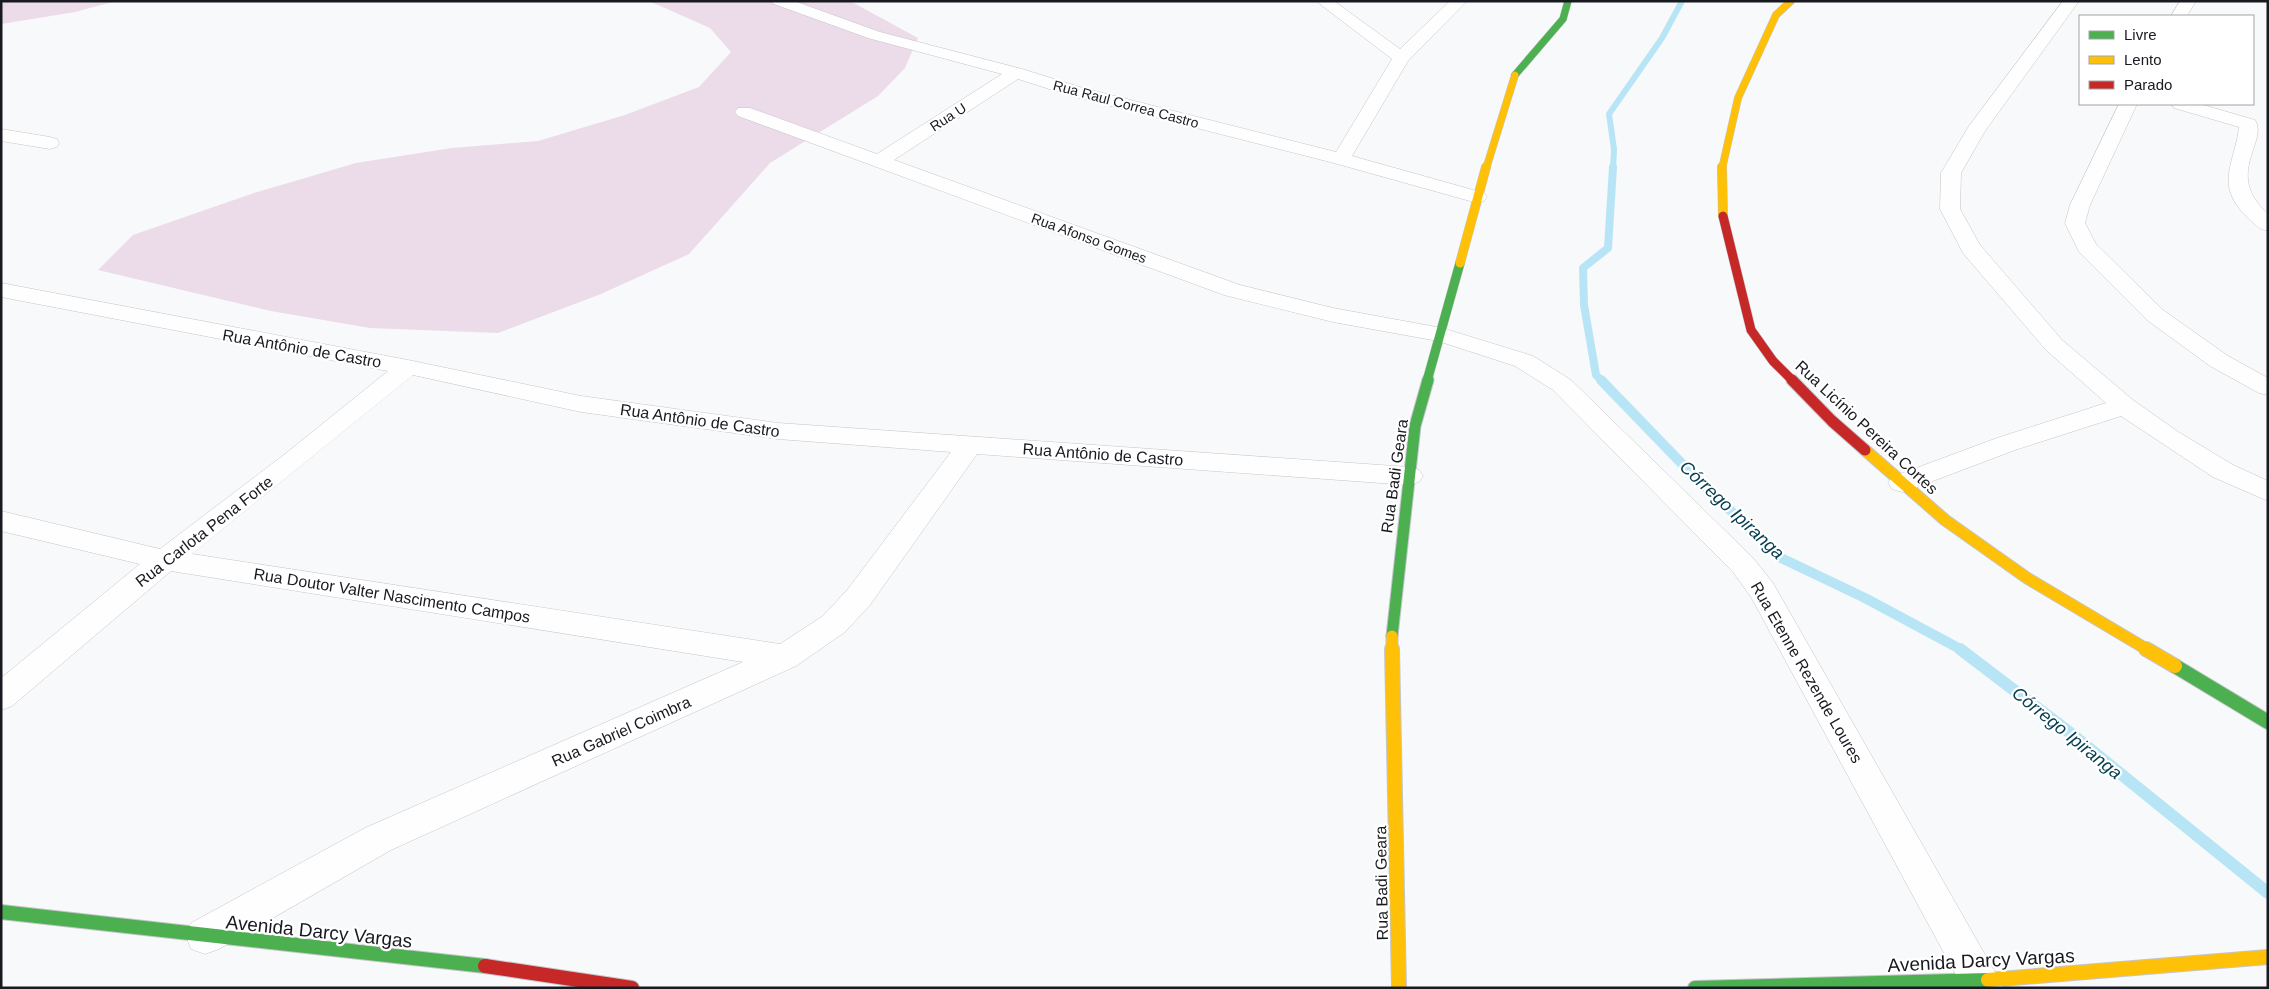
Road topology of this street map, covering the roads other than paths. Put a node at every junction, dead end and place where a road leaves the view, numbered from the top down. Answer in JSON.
{"nodes":[{"id":1,"x":778,"y":1,"type":"edge"},
{"id":2,"x":1324,"y":1,"type":"edge"},
{"id":3,"x":1458,"y":1,"type":"edge"},
{"id":4,"x":1568,"y":1,"type":"edge"},
{"id":5,"x":1791,"y":1,"type":"edge"},
{"id":6,"x":2071,"y":1,"type":"edge"},
{"id":7,"x":2188,"y":1,"type":"edge"},
{"id":8,"x":2180,"y":15,"type":"edge"},
{"id":9,"x":1401,"y":58,"type":"junction"},
{"id":10,"x":1016,"y":73,"type":"junction"},
{"id":11,"x":2128,"y":105,"type":"edge"},
{"id":12,"x":2184,"y":105,"type":"edge"},
{"id":13,"x":744,"y":112,"type":"dead end"},
{"id":14,"x":1,"y":135,"type":"edge"},
{"id":15,"x":50,"y":143,"type":"dead end"},
{"id":16,"x":1341,"y":159,"type":"junction"},
{"id":17,"x":880,"y":161,"type":"junction"},
{"id":18,"x":1477,"y":197,"type":"junction"},
{"id":19,"x":2268,"y":225,"type":"edge"},
{"id":20,"x":1,"y":290,"type":"edge"},
{"id":21,"x":1442,"y":335,"type":"junction"},
{"id":22,"x":408,"y":367,"type":"junction"},
{"id":23,"x":2268,"y":388,"type":"edge"},
{"id":24,"x":2124,"y":406,"type":"junction"},
{"id":25,"x":970,"y":444,"type":"junction"},
{"id":26,"x":1409,"y":476,"type":"junction"},
{"id":27,"x":1902,"y":482,"type":"junction"},
{"id":28,"x":2268,"y":492,"type":"edge"},
{"id":29,"x":1,"y":521,"type":"edge"},
{"id":30,"x":165,"y":560,"type":"junction"},
{"id":31,"x":785,"y":657,"type":"junction"},
{"id":32,"x":1,"y":697,"type":"edge"},
{"id":33,"x":2268,"y":722,"type":"edge"},
{"id":34,"x":1,"y":912,"type":"edge"},
{"id":35,"x":204,"y":936,"type":"junction"},
{"id":36,"x":2268,"y":957,"type":"edge"},
{"id":37,"x":1982,"y":984,"type":"edge"},
{"id":38,"x":632,"y":988,"type":"edge"},
{"id":39,"x":1400,"y":988,"type":"edge"},
{"id":40,"x":1695,"y":988,"type":"edge"}],
"edges":[{"from":1,"to":10,"type":"street","name":"Rua Raul Correa Castro"},
{"from":2,"to":9,"type":"street"},
{"from":3,"to":9,"type":"street"},
{"from":4,"to":18,"type":"street","name":"Rua Badi Geara"},
{"from":5,"to":27,"type":"street","name":"Rua Licínio Pereira Cortes"},
{"from":6,"to":24,"type":"street"},
{"from":7,"to":8,"type":"street"},
{"from":9,"to":16,"type":"street"},
{"from":10,"to":16,"type":"street","name":"Rua Raul Correa Castro"},
{"from":10,"to":17,"type":"street","name":"Rua U"},
{"from":11,"to":23,"type":"street"},
{"from":12,"to":19,"type":"street"},
{"from":13,"to":17,"type":"street","name":"Rua Afonso Gomes"},
{"from":14,"to":15,"type":"street"},
{"from":16,"to":18,"type":"street","name":"Rua Raul Correa Castro"},
{"from":17,"to":21,"type":"street","name":"Rua Afonso Gomes"},
{"from":18,"to":21,"type":"street","name":"Rua Badi Geara"},
{"from":20,"to":22,"type":"street","name":"Rua Antônio de Castro"},
{"from":21,"to":26,"type":"street","name":"Rua Badi Geara"},
{"from":21,"to":37,"type":"street","name":"Rua Etenne Rezende Loures"},
{"from":22,"to":25,"type":"street","name":"Rua Antônio de Castro"},
{"from":22,"to":30,"type":"street","name":"Rua Carlota Pena Forte"},
{"from":24,"to":27,"type":"street"},
{"from":24,"to":28,"type":"street"},
{"from":25,"to":26,"type":"street","name":"Rua Antônio de Castro"},
{"from":25,"to":31,"type":"street","name":"Rua Gabriel Coimbra"},
{"from":26,"to":39,"type":"street","name":"Rua Badi Geara"},
{"from":27,"to":33,"type":"street","name":"Rua Licínio Pereira Cortes"},
{"from":29,"to":30,"type":"street","name":"Rua Doutor Valter Nascimento Campos"},
{"from":30,"to":31,"type":"street","name":"Rua Doutor Valter Nascimento Campos"},
{"from":30,"to":32,"type":"street","name":"Rua Carlota Pena Forte"},
{"from":31,"to":35,"type":"street","name":"Rua Gabriel Coimbra"},
{"from":34,"to":35,"type":"street","name":"Avenida Darcy Vargas"},
{"from":35,"to":38,"type":"street","name":"Avenida Darcy Vargas"},
{"from":36,"to":37,"type":"street","name":"Avenida Darcy Vargas"},
{"from":37,"to":40,"type":"street","name":"Avenida Darcy Vargas"}]}
